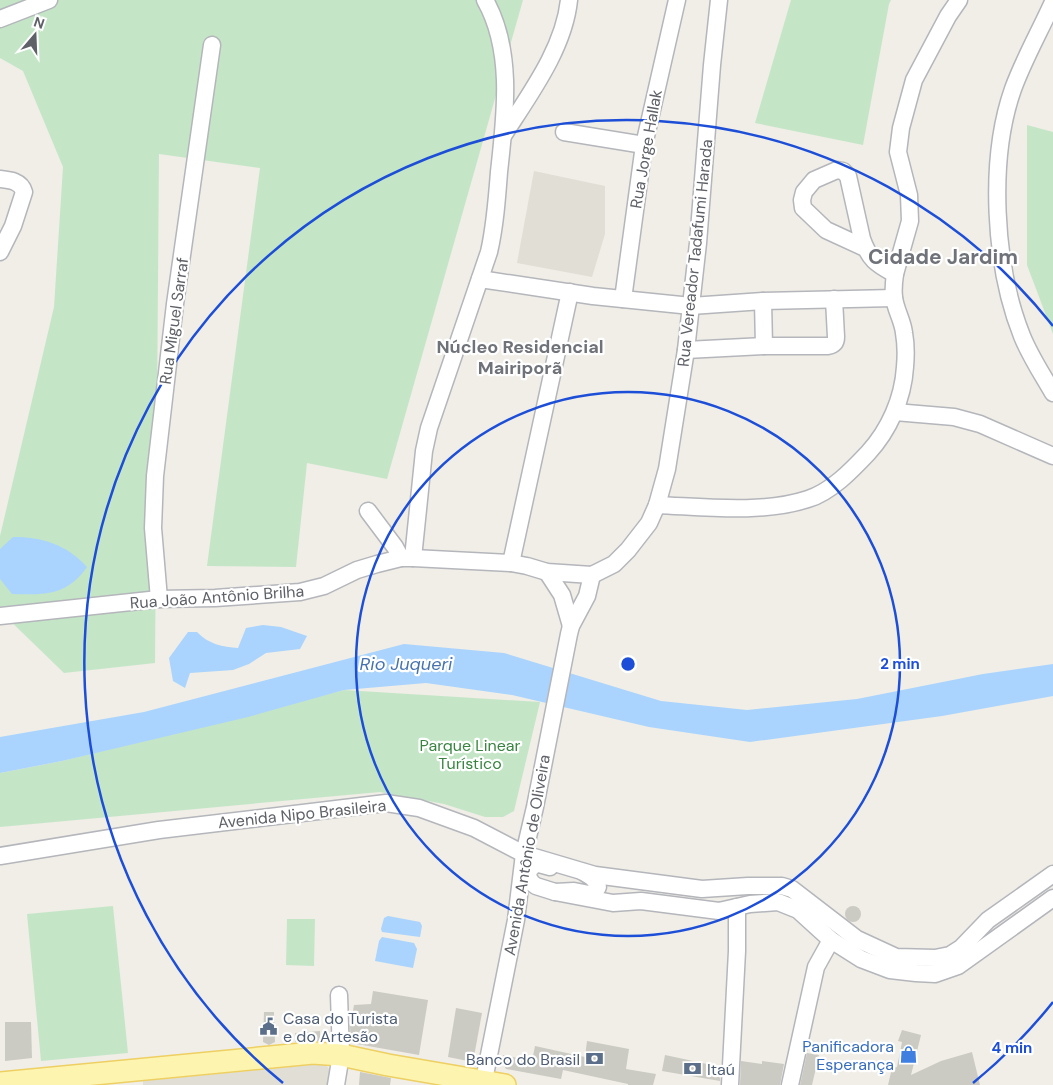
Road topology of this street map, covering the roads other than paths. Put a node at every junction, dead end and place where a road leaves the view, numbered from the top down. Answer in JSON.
{"nodes":[{"id":1,"x":49,"y":0,"type":"edge"},
{"id":2,"x":485,"y":0,"type":"edge"},
{"id":3,"x":569,"y":0,"type":"edge"},
{"id":4,"x":676,"y":0,"type":"edge"},
{"id":5,"x":719,"y":0,"type":"edge"},
{"id":6,"x":959,"y":0,"type":"edge"},
{"id":7,"x":1053,"y":2,"type":"edge"},
{"id":8,"x":0,"y":19,"type":"edge"},
{"id":9,"x":212,"y":45,"type":"dead end"},
{"id":10,"x":564,"y":132,"type":"dead end"},
{"id":11,"x":503,"y":137,"type":"junction"},
{"id":12,"x":644,"y":145,"type":"junction"},
{"id":13,"x":0,"y":179,"type":"edge"},
{"id":14,"x":865,"y":248,"type":"junction"},
{"id":15,"x":0,"y":252,"type":"edge"},
{"id":16,"x":895,"y":274,"type":"junction"},
{"id":17,"x":480,"y":279,"type":"junction"},
{"id":18,"x":570,"y":292,"type":"junction"},
{"id":19,"x":894,"y":298,"type":"junction"},
{"id":20,"x":623,"y":299,"type":"junction"},
{"id":21,"x":834,"y":300,"type":"junction"},
{"id":22,"x":763,"y":301,"type":"junction"},
{"id":23,"x":691,"y":306,"type":"junction"},
{"id":24,"x":764,"y":346,"type":"junction"},
{"id":25,"x":686,"y":350,"type":"junction"},
{"id":26,"x":1053,"y":393,"type":"edge"},
{"id":27,"x":894,"y":412,"type":"junction"},
{"id":28,"x":1053,"y":456,"type":"edge"},
{"id":29,"x":657,"y":505,"type":"junction"},
{"id":30,"x":368,"y":511,"type":"dead end"},
{"id":31,"x":407,"y":558,"type":"junction"},
{"id":32,"x":511,"y":563,"type":"junction"},
{"id":33,"x":548,"y":572,"type":"junction"},
{"id":34,"x":592,"y":575,"type":"junction"},
{"id":35,"x":159,"y":599,"type":"junction"},
{"id":36,"x":0,"y":616,"type":"edge"},
{"id":37,"x":570,"y":630,"type":"junction"},
{"id":38,"x":524,"y":854,"type":"junction"},
{"id":39,"x":0,"y":856,"type":"edge"},
{"id":40,"x":583,"y":872,"type":"junction"},
{"id":41,"x":1053,"y":874,"type":"edge"},
{"id":42,"x":555,"y":892,"type":"junction"},
{"id":43,"x":1053,"y":898,"type":"edge"},
{"id":44,"x":613,"y":903,"type":"junction"},
{"id":45,"x":737,"y":907,"type":"junction"},
{"id":46,"x":516,"y":920,"type":"junction"},
{"id":47,"x":831,"y":940,"type":"junction"},
{"id":48,"x":339,"y":996,"type":"dead end"},
{"id":49,"x":341,"y":1055,"type":"junction"},
{"id":50,"x":483,"y":1083,"type":"edge"},
{"id":51,"x":0,"y":1084,"type":"edge"},
{"id":52,"x":336,"y":1085,"type":"edge"},
{"id":53,"x":505,"y":1085,"type":"edge"},
{"id":54,"x":730,"y":1085,"type":"edge"},
{"id":55,"x":790,"y":1085,"type":"edge"}],
"edges":[{"from":1,"to":8,"type":"street"},
{"from":2,"to":11,"type":"street"},
{"from":3,"to":11,"type":"street"},
{"from":4,"to":12,"type":"street","name":"Rua Jorge Hallak"},
{"from":5,"to":23,"type":"street","name":"Rua Vereador Tadafumi Harada"},
{"from":6,"to":16,"type":"street"},
{"from":7,"to":26,"type":"street"},
{"from":9,"to":35,"type":"street","name":"Rua Miguel Sarraf"},
{"from":10,"to":12,"type":"street"},
{"from":11,"to":17,"type":"street"},
{"from":12,"to":20,"type":"street","name":"Rua Jorge Hallak"},
{"from":13,"to":15,"type":"street"},
{"from":14,"to":14,"type":"street"},
{"from":14,"to":16,"type":"street"},
{"from":16,"to":19,"type":"street"},
{"from":17,"to":18,"type":"street"},
{"from":17,"to":31,"type":"street"},
{"from":18,"to":20,"type":"street"},
{"from":18,"to":32,"type":"street"},
{"from":19,"to":21,"type":"street"},
{"from":19,"to":27,"type":"street"},
{"from":20,"to":23,"type":"street"},
{"from":21,"to":22,"type":"street"},
{"from":21,"to":24,"type":"street"},
{"from":22,"to":23,"type":"street"},
{"from":22,"to":24,"type":"street"},
{"from":23,"to":25,"type":"street","name":"Rua Vereador Tadafumi Harada"},
{"from":24,"to":25,"type":"street"},
{"from":25,"to":29,"type":"street","name":"Rua Vereador Tadafumi Harada"},
{"from":27,"to":28,"type":"street"},
{"from":27,"to":29,"type":"street"},
{"from":29,"to":34,"type":"street","name":"Rua Vereador Tadafumi Harada"},
{"from":30,"to":31,"type":"street"},
{"from":31,"to":32,"type":"street","name":"Rua João Antônio Brilha"},
{"from":31,"to":35,"type":"street","name":"Rua João Antônio Brilha"},
{"from":32,"to":33,"type":"street","name":"Rua João Antônio Brilha"},
{"from":33,"to":34,"type":"street","name":"Rua João Antônio Brilha"},
{"from":33,"to":37,"type":"street","name":"Avenida Antônio de Oliveira"},
{"from":34,"to":37,"type":"street","name":"Avenida Antônio de Oliveira"},
{"from":35,"to":36,"type":"street","name":"Rua João Antônio Brilha"},
{"from":37,"to":38,"type":"street","name":"Avenida Antônio de Oliveira"},
{"from":38,"to":39,"type":"street","name":"Avenida Nipo Brasileira"},
{"from":38,"to":40,"type":"street","name":"Avenida Nipo Brasileira"},
{"from":38,"to":46,"type":"street","name":"Avenida Antônio de Oliveira"},
{"from":40,"to":41,"type":"street","name":"Avenida Nipo Brasileira"},
{"from":40,"to":42,"type":"street"},
{"from":40,"to":42,"type":"street"},
{"from":42,"to":44,"type":"street"},
{"from":43,"to":47,"type":"street"},
{"from":44,"to":45,"type":"street"},
{"from":44,"to":46,"type":"street"},
{"from":45,"to":47,"type":"street"},
{"from":45,"to":54,"type":"street"},
{"from":46,"to":50,"type":"street","name":"Avenida Antônio de Oliveira"},
{"from":47,"to":55,"type":"street"},
{"from":48,"to":49,"type":"street"},
{"from":49,"to":50,"type":"main road"},
{"from":49,"to":51,"type":"main road"},
{"from":49,"to":52,"type":"street"},
{"from":50,"to":53,"type":"main road"}]}
